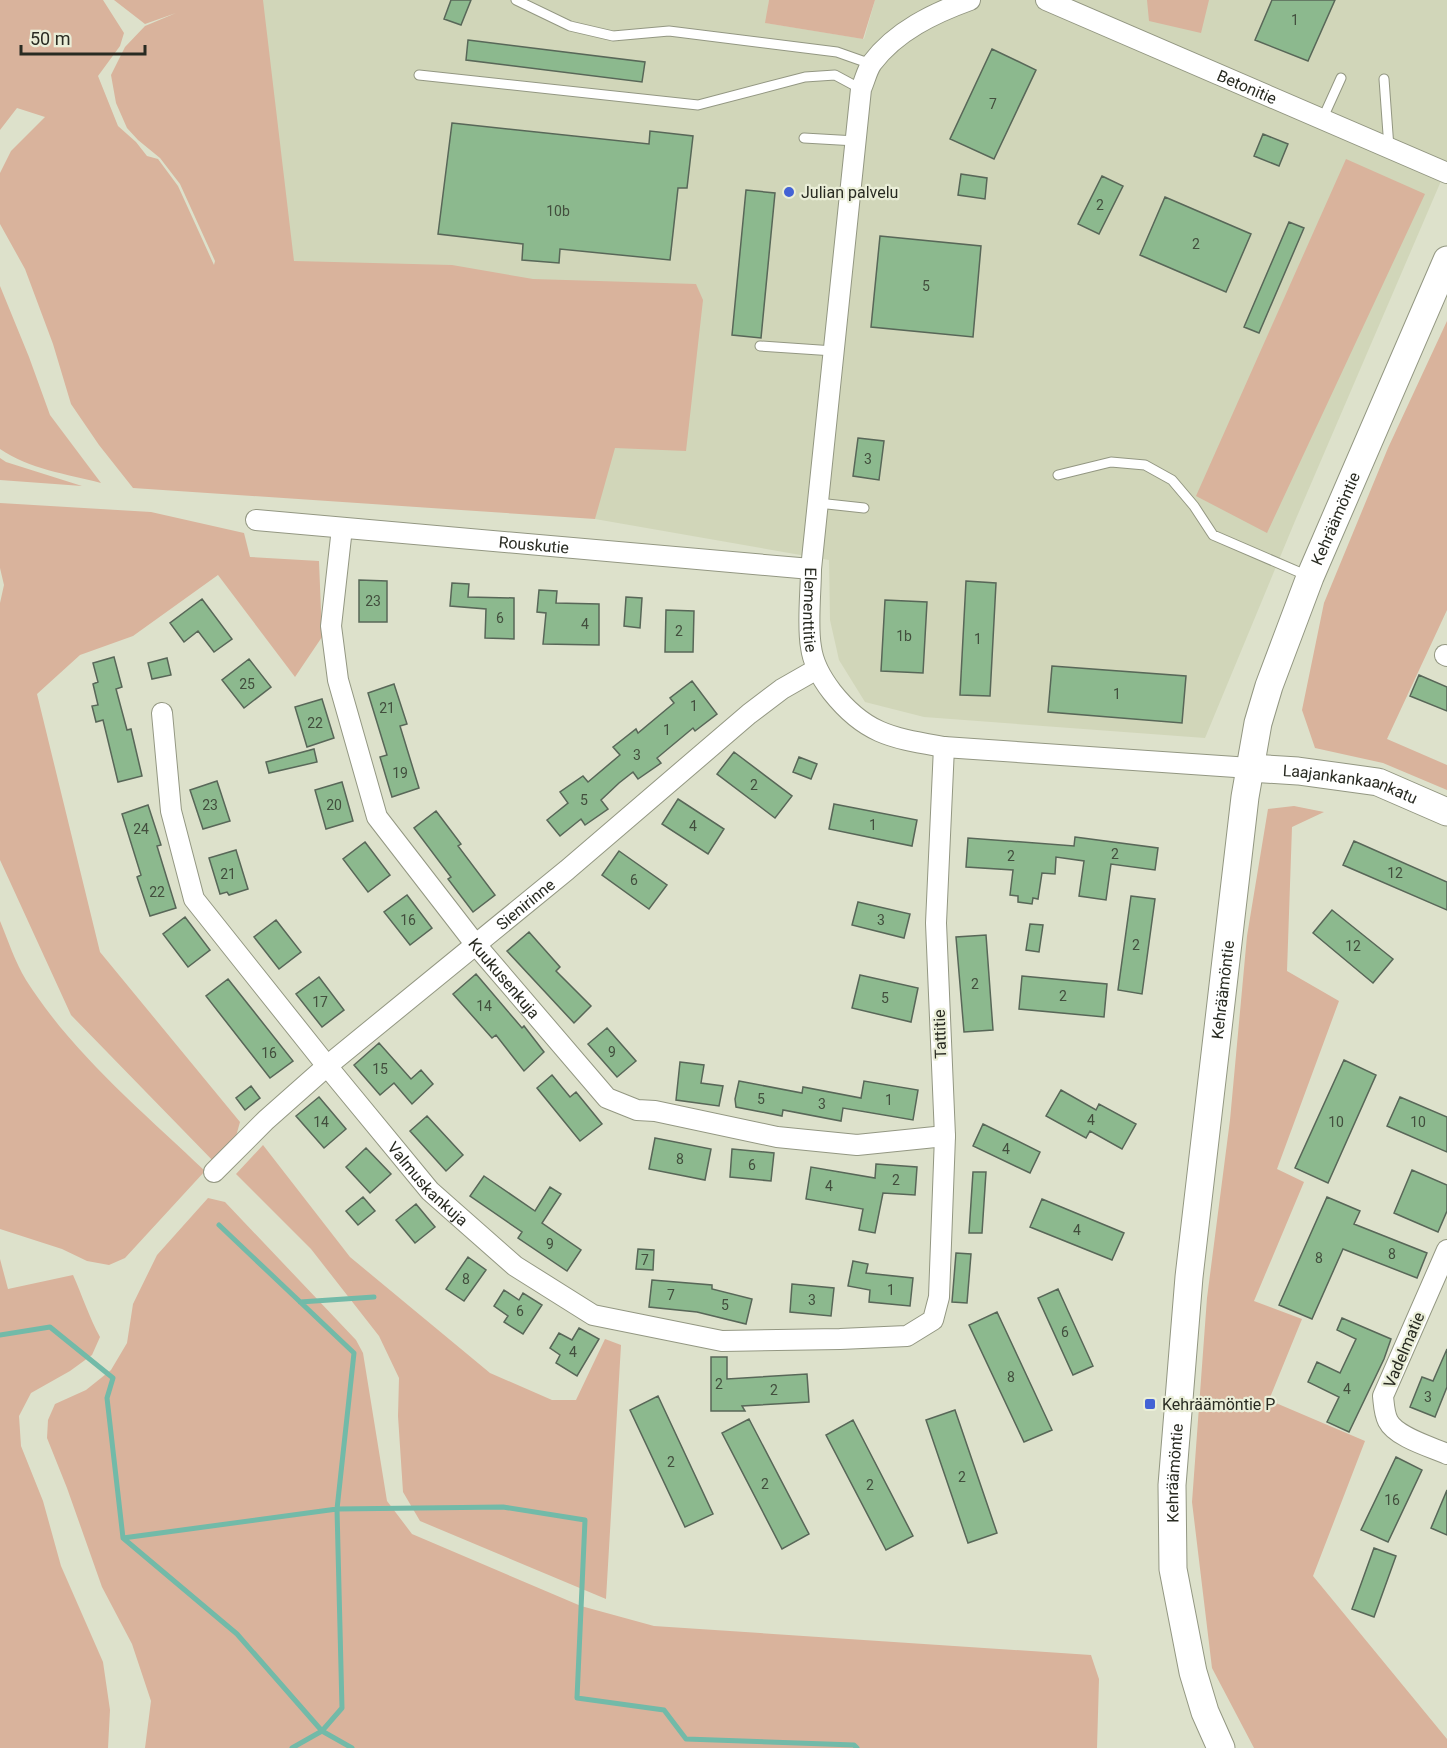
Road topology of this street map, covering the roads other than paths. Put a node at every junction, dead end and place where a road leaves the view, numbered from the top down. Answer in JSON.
{"nodes":[{"id":1,"x":516,"y":0,"type":"edge"},
{"id":2,"x":970,"y":0,"type":"edge"},
{"id":3,"x":1046,"y":0,"type":"edge"},
{"id":4,"x":871,"y":64,"type":"junction"},
{"id":5,"x":419,"y":75,"type":"dead end"},
{"id":6,"x":1341,"y":78,"type":"dead end"},
{"id":7,"x":1384,"y":79,"type":"dead end"},
{"id":8,"x":861,"y":89,"type":"junction"},
{"id":9,"x":1322,"y":120,"type":"junction"},
{"id":10,"x":804,"y":138,"type":"dead end"},
{"id":11,"x":856,"y":141,"type":"junction"},
{"id":12,"x":1389,"y":148,"type":"junction"},
{"id":13,"x":1447,"y":173,"type":"edge"},
{"id":14,"x":1447,"y":260,"type":"edge"},
{"id":15,"x":760,"y":346,"type":"dead end"},
{"id":16,"x":834,"y":351,"type":"junction"},
{"id":17,"x":1058,"y":475,"type":"dead end"},
{"id":18,"x":818,"y":503,"type":"junction"},
{"id":19,"x":864,"y":508,"type":"dead end"},
{"id":20,"x":256,"y":520,"type":"dead end"},
{"id":21,"x":342,"y":528,"type":"junction"},
{"id":22,"x":811,"y":569,"type":"junction"},
{"id":23,"x":1310,"y":577,"type":"junction"},
{"id":24,"x":817,"y":669,"type":"junction"},
{"id":25,"x":162,"y":713,"type":"dead end"},
{"id":26,"x":944,"y":747,"type":"junction"},
{"id":27,"x":1250,"y":768,"type":"junction"},
{"id":28,"x":1447,"y":812,"type":"edge"},
{"id":29,"x":476,"y":945,"type":"junction"},
{"id":30,"x":327,"y":1066,"type":"junction"},
{"id":31,"x":945,"y":1136,"type":"junction"},
{"id":32,"x":214,"y":1172,"type":"dead end"},
{"id":33,"x":1447,"y":1250,"type":"edge"},
{"id":34,"x":933,"y":1320,"type":"joint"},
{"id":35,"x":1447,"y":1454,"type":"edge"},
{"id":36,"x":1221,"y":1748,"type":"edge"}],
"edges":[{"from":1,"to":4,"type":"lane"},
{"from":2,"to":4,"type":"street"},
{"from":3,"to":9,"type":"street","name":"Betonitie"},
{"from":4,"to":8,"type":"street"},
{"from":5,"to":8,"type":"lane"},
{"from":6,"to":9,"type":"lane"},
{"from":7,"to":12,"type":"lane"},
{"from":8,"to":11,"type":"street","name":"Elementtitie"},
{"from":9,"to":12,"type":"street","name":"Betonitie"},
{"from":10,"to":11,"type":"lane"},
{"from":11,"to":16,"type":"street","name":"Elementtitie"},
{"from":12,"to":13,"type":"street","name":"Betonitie"},
{"from":14,"to":23,"type":"street","name":"Kehräämöntie"},
{"from":15,"to":16,"type":"lane"},
{"from":16,"to":18,"type":"street","name":"Elementtitie"},
{"from":17,"to":23,"type":"lane"},
{"from":18,"to":19,"type":"lane"},
{"from":18,"to":22,"type":"street","name":"Elementtitie"},
{"from":20,"to":21,"type":"street","name":"Rouskutie"},
{"from":21,"to":22,"type":"street","name":"Rouskutie"},
{"from":21,"to":29,"type":"street","name":"Kuukusenkuja"},
{"from":22,"to":24,"type":"street","name":"Elementtitie"},
{"from":23,"to":27,"type":"street","name":"Kehräämöntie"},
{"from":24,"to":26,"type":"street","name":"Elementtitie"},
{"from":24,"to":29,"type":"street","name":"Sienirinne"},
{"from":25,"to":30,"type":"street","name":"Valmuskankuja"},
{"from":26,"to":27,"type":"street","name":"Elementtitie"},
{"from":26,"to":31,"type":"street","name":"Tattitie"},
{"from":27,"to":28,"type":"street","name":"Laajankankaankatu"},
{"from":27,"to":36,"type":"street","name":"Kehräämöntie"},
{"from":29,"to":30,"type":"street","name":"Sienirinne"},
{"from":29,"to":31,"type":"street","name":"Kuukusenkuja"},
{"from":30,"to":32,"type":"street","name":"Sienirinne"},
{"from":30,"to":34,"type":"street","name":"Valmuskankuja"},
{"from":31,"to":34,"type":"street","name":"Tattitie"},
{"from":33,"to":35,"type":"street","name":"Vadelmatie"}]}
